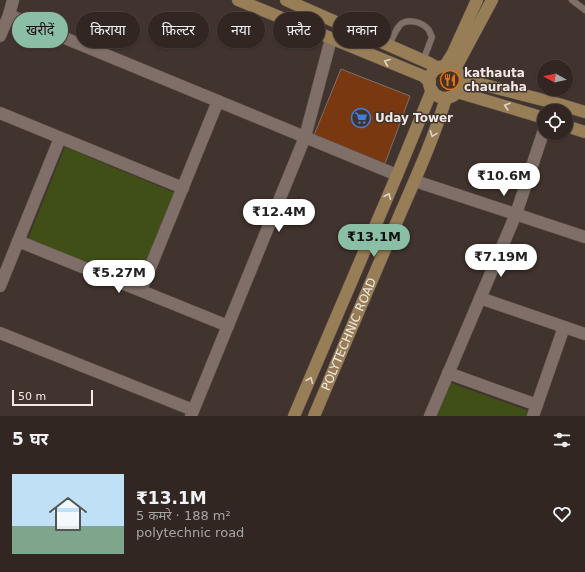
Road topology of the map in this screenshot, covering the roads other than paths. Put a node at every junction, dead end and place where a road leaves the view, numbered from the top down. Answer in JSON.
{"nodes":[{"id":1,"x":12,"y":0,"type":"edge"},
{"id":2,"x":238,"y":0,"type":"edge"},
{"id":3,"x":286,"y":0,"type":"edge"},
{"id":4,"x":477,"y":0,"type":"edge"},
{"id":5,"x":492,"y":0,"type":"edge"},
{"id":6,"x":572,"y":0,"type":"edge"},
{"id":7,"x":585,"y":10,"type":"edge"},
{"id":8,"x":9,"y":15,"type":"junction"},
{"id":9,"x":333,"y":21,"type":"edge"},
{"id":10,"x":0,"y":36,"type":"edge"},
{"id":11,"x":331,"y":39,"type":"junction"},
{"id":12,"x":391,"y":42,"type":"edge"},
{"id":13,"x":391,"y":46,"type":"edge"},
{"id":14,"x":423,"y":61,"type":"junction"},
{"id":15,"x":450,"y":71,"type":"junction"},
{"id":16,"x":428,"y":83,"type":"junction"},
{"id":17,"x":457,"y":92,"type":"junction"},
{"id":18,"x":446,"y":98,"type":"junction"},
{"id":19,"x":218,"y":101,"type":"junction"},
{"id":20,"x":585,"y":112,"type":"edge"},
{"id":21,"x":0,"y":113,"type":"edge"},
{"id":22,"x":537,"y":116,"type":"edge"},
{"id":23,"x":573,"y":128,"type":"edge"},
{"id":24,"x":585,"y":132,"type":"edge"},
{"id":25,"x":305,"y":137,"type":"junction"},
{"id":26,"x":60,"y":138,"type":"junction"},
{"id":27,"x":541,"y":140,"type":"edge"},
{"id":28,"x":397,"y":175,"type":"junction"},
{"id":29,"x":415,"y":180,"type":"junction"},
{"id":30,"x":183,"y":188,"type":"junction"},
{"id":31,"x":516,"y":214,"type":"junction"},
{"id":32,"x":585,"y":236,"type":"edge"},
{"id":33,"x":18,"y":241,"type":"junction"},
{"id":34,"x":0,"y":286,"type":"edge"},
{"id":35,"x":141,"y":290,"type":"junction"},
{"id":36,"x":480,"y":298,"type":"junction"},
{"id":37,"x":228,"y":326,"type":"junction"},
{"id":38,"x":564,"y":327,"type":"junction"},
{"id":39,"x":0,"y":333,"type":"edge"},
{"id":40,"x":585,"y":334,"type":"edge"},
{"id":41,"x":448,"y":373,"type":"junction"},
{"id":42,"x":535,"y":410,"type":"edge"},
{"id":43,"x":192,"y":413,"type":"edge"},
{"id":44,"x":294,"y":416,"type":"edge"},
{"id":45,"x":314,"y":416,"type":"edge"},
{"id":46,"x":430,"y":416,"type":"edge"}],
"edges":[{"from":1,"to":8,"type":"street"},
{"from":2,"to":11,"type":"street"},
{"from":3,"to":9,"type":"street"},
{"from":4,"to":15,"type":"street"},
{"from":5,"to":15,"type":"street"},
{"from":6,"to":7,"type":"lane"},
{"from":8,"to":10,"type":"street"},
{"from":8,"to":19,"type":"street"},
{"from":16,"to":11,"type":"street","one_way":true},
{"from":11,"to":25,"type":"street"},
{"from":12,"to":14,"type":"lane"},
{"from":13,"to":14,"type":"street"},
{"from":14,"to":15,"type":"street"},
{"from":15,"to":16,"type":"street"},
{"from":15,"to":17,"type":"street"},
{"from":15,"to":20,"type":"street"},
{"from":16,"to":18,"type":"street"},
{"from":16,"to":28,"type":"street"},
{"from":17,"to":18,"type":"street"},
{"from":22,"to":17,"type":"street","one_way":true},
{"from":18,"to":29,"type":"street","name":"POLYTECHNIC ROAD","one_way":true},
{"from":19,"to":25,"type":"street"},
{"from":19,"to":30,"type":"street"},
{"from":21,"to":26,"type":"street"},
{"from":23,"to":24,"type":"street"},
{"from":25,"to":28,"type":"street"},
{"from":25,"to":37,"type":"street"},
{"from":26,"to":30,"type":"street"},
{"from":26,"to":33,"type":"street"},
{"from":27,"to":31,"type":"street"},
{"from":44,"to":28,"type":"street","one_way":true},
{"from":29,"to":31,"type":"street"},
{"from":29,"to":45,"type":"street","name":"POLYTECHNIC ROAD"},
{"from":30,"to":35,"type":"street"},
{"from":31,"to":32,"type":"street"},
{"from":31,"to":36,"type":"street"},
{"from":33,"to":34,"type":"street"},
{"from":33,"to":35,"type":"street"},
{"from":35,"to":37,"type":"street"},
{"from":36,"to":38,"type":"street"},
{"from":36,"to":41,"type":"street"},
{"from":37,"to":43,"type":"street"},
{"from":38,"to":40,"type":"street"},
{"from":38,"to":42,"type":"street"},
{"from":39,"to":43,"type":"street"},
{"from":41,"to":42,"type":"street"},
{"from":41,"to":46,"type":"street"}]}
